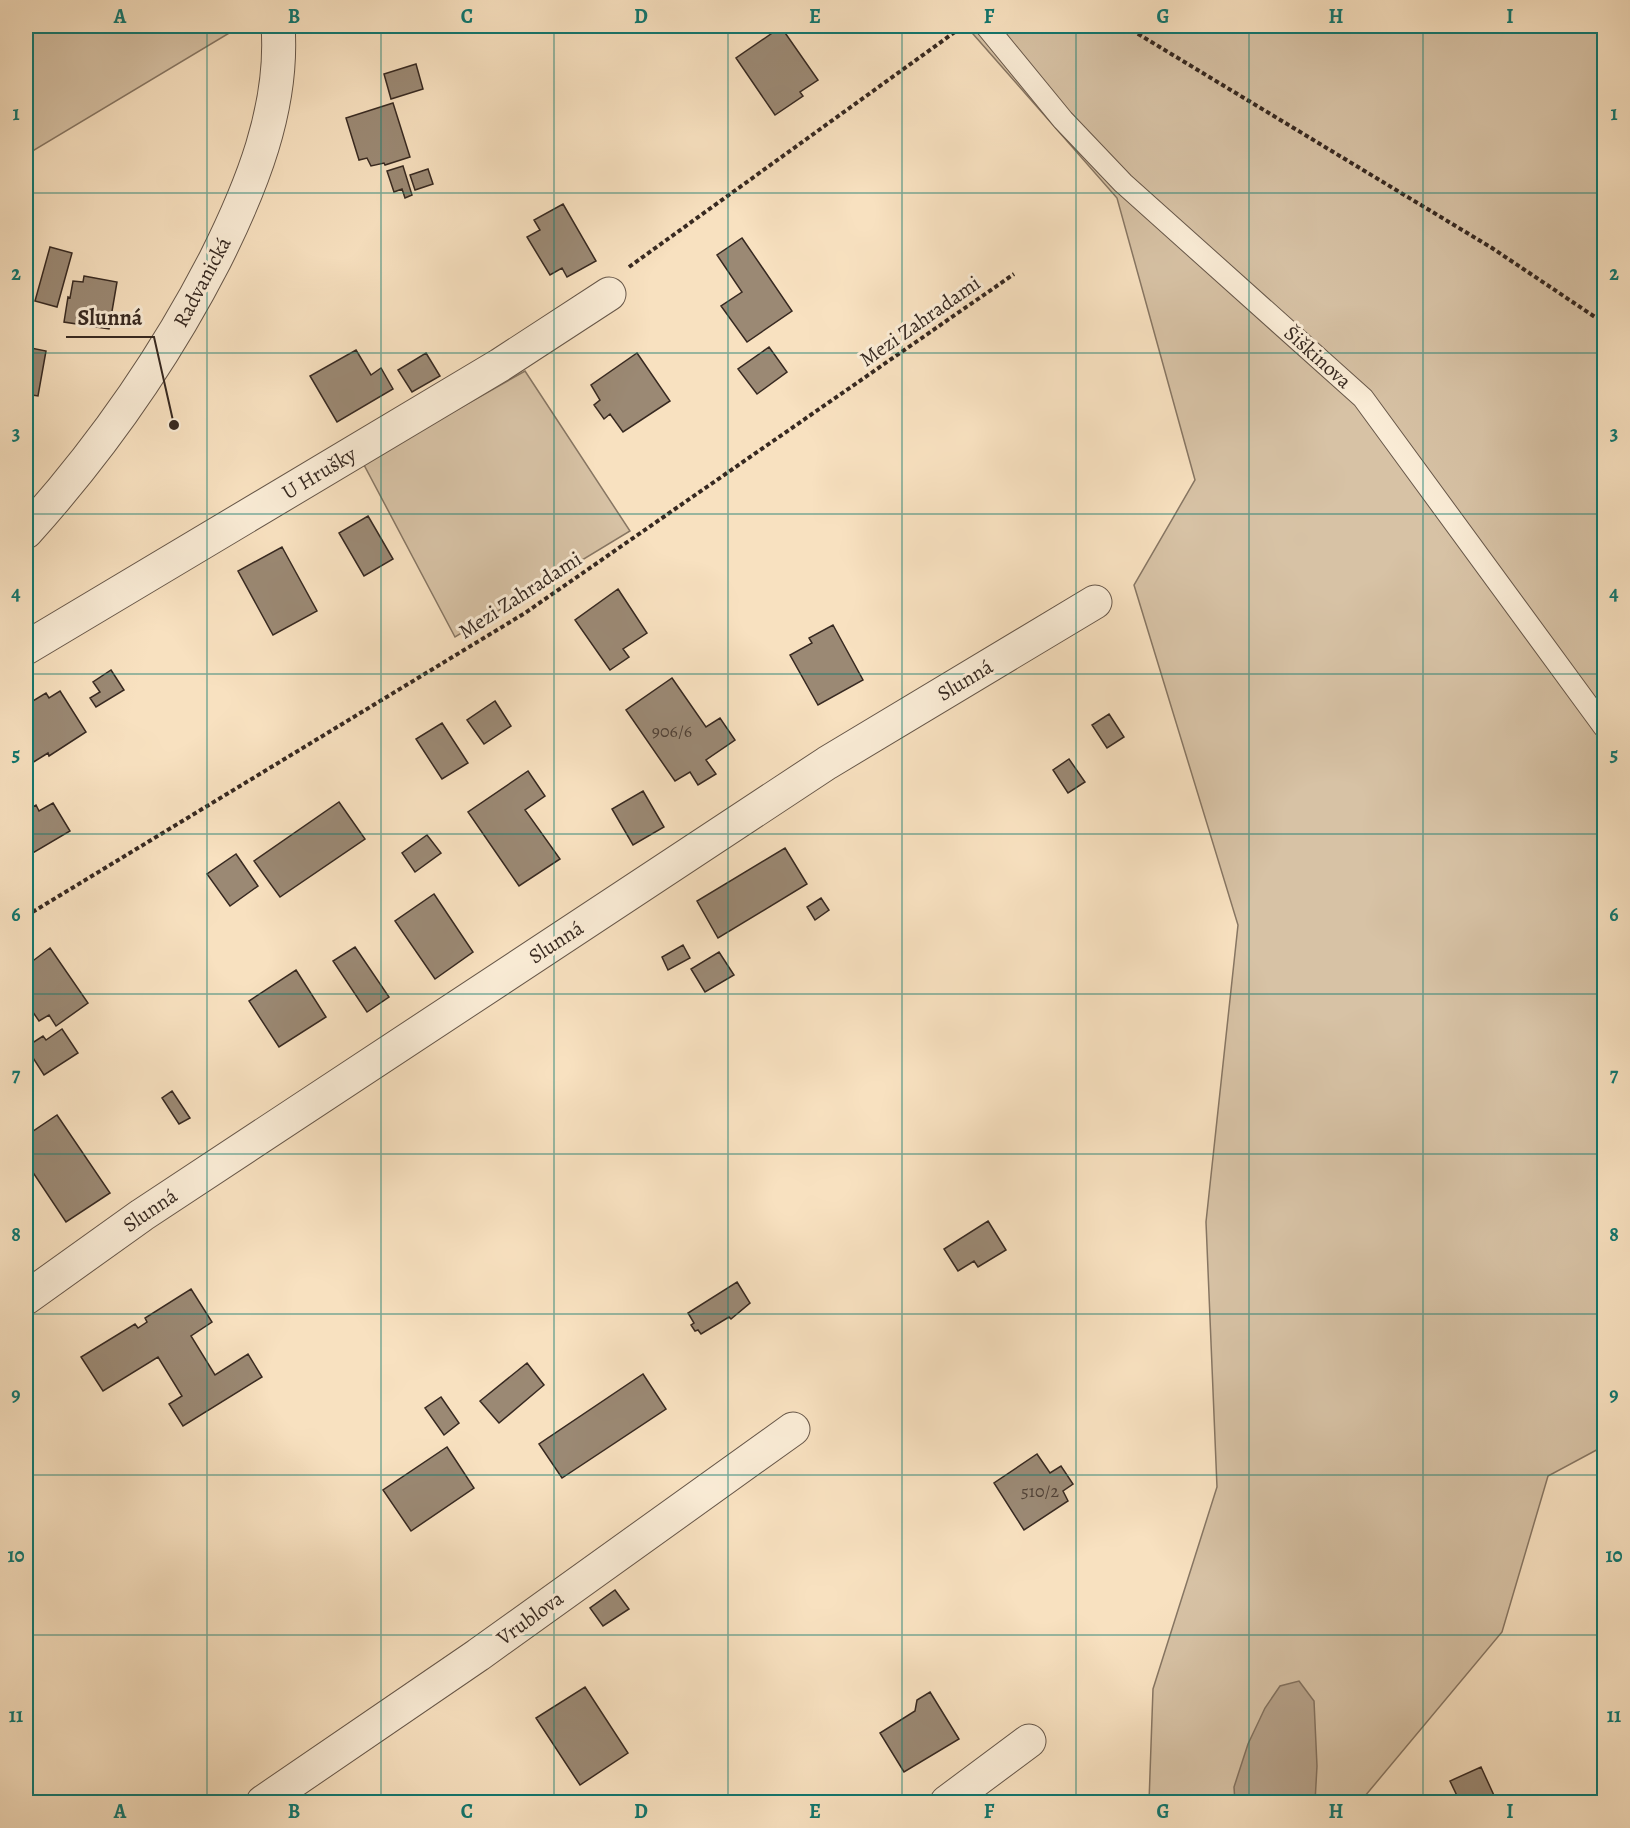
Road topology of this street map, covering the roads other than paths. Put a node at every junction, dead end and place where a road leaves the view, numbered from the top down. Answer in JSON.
{"nodes":[{"id":1,"x":278,"y":26,"type":"edge"},
{"id":2,"x":986,"y":26,"type":"edge"},
{"id":3,"x":609,"y":294,"type":"road end"},
{"id":4,"x":26,"y":532,"type":"edge"},
{"id":5,"x":1095,"y":602,"type":"dead end"},
{"id":6,"x":26,"y":648,"type":"edge"},
{"id":7,"x":1605,"y":727,"type":"edge"},
{"id":8,"x":26,"y":1298,"type":"edge"},
{"id":9,"x":793,"y":1429,"type":"dead end"},
{"id":10,"x":1029,"y":1741,"type":"dead end"},
{"id":11,"x":263,"y":1803,"type":"edge"},
{"id":12,"x":947,"y":1803,"type":"edge"}],
"edges":[{"from":1,"to":4,"type":"street","name":"Radvanická"},
{"from":2,"to":7,"type":"lane","name":"Šiškinova"},
{"from":3,"to":6,"type":"street","name":"U Hrušky"},
{"from":5,"to":8,"type":"street","name":"Slunná"},
{"from":9,"to":11,"type":"street","name":"Vrublova"},
{"from":10,"to":12,"type":"street"}]}
